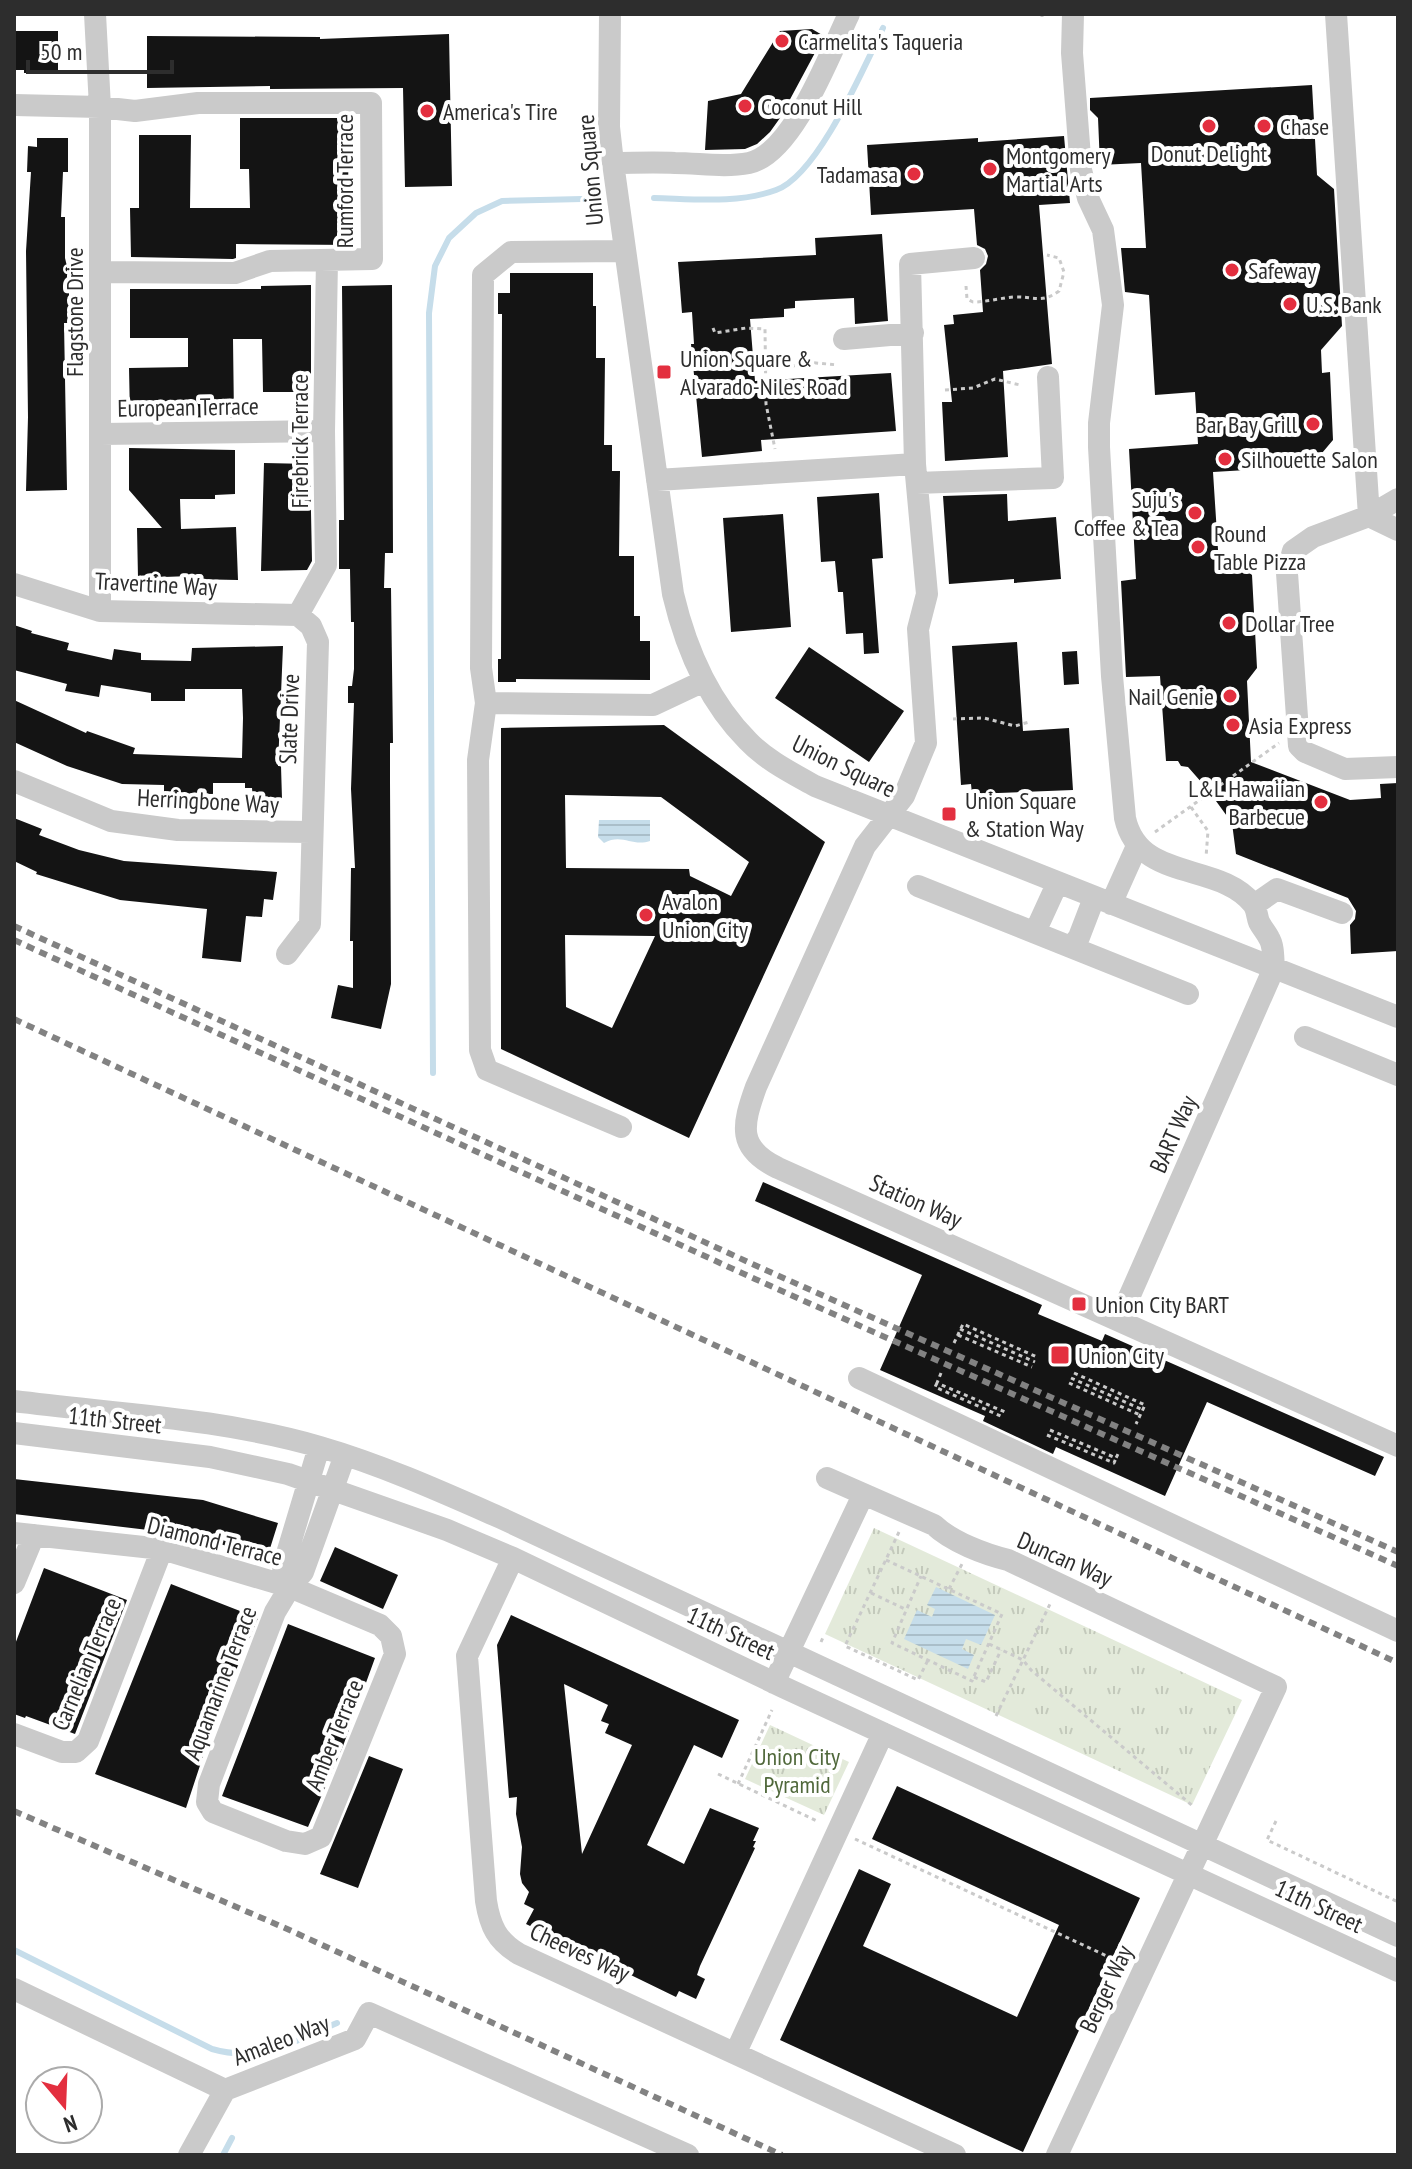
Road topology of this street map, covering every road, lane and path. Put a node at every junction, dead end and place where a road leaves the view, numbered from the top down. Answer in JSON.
{"nodes":[{"id":1,"x":95,"y":14,"type":"edge"},
{"id":2,"x":610,"y":14,"type":"edge"},
{"id":3,"x":849,"y":14,"type":"edge"},
{"id":4,"x":1073,"y":14,"type":"edge"},
{"id":5,"x":1336,"y":14,"type":"edge"},
{"id":6,"x":14,"y":105,"type":"edge"},
{"id":7,"x":100,"y":107,"type":"junction"},
{"id":8,"x":613,"y":163,"type":"junction"},
{"id":9,"x":624,"y":251,"type":"junction"},
{"id":10,"x":1047,"y":255,"type":"dead end"},
{"id":11,"x":974,"y":258,"type":"dead end"},
{"id":12,"x":327,"y":260,"type":"junction"},
{"id":13,"x":100,"y":272,"type":"junction"},
{"id":14,"x":966,"y":286,"type":"dead end"},
{"id":15,"x":713,"y":328,"type":"dead end"},
{"id":16,"x":913,"y":333,"type":"junction"},
{"id":17,"x":844,"y":339,"type":"dead end"},
{"id":18,"x":838,"y":365,"type":"dead end"},
{"id":19,"x":766,"y":369,"type":"junction"},
{"id":20,"x":1048,"y":377,"type":"dead end"},
{"id":21,"x":1020,"y":385,"type":"dead end"},
{"id":22,"x":945,"y":390,"type":"dead end"},
{"id":23,"x":324,"y":431,"type":"junction"},
{"id":24,"x":101,"y":434,"type":"junction"},
{"id":25,"x":775,"y":449,"type":"dead end"},
{"id":26,"x":916,"y":474,"type":"junction"},
{"id":27,"x":657,"y":480,"type":"junction"},
{"id":28,"x":1398,"y":499,"type":"edge"},
{"id":29,"x":1369,"y":516,"type":"junction"},
{"id":30,"x":1398,"y":530,"type":"edge"},
{"id":31,"x":14,"y":584,"type":"edge"},
{"id":32,"x":100,"y":611,"type":"junction"},
{"id":33,"x":298,"y":615,"type":"junction"},
{"id":34,"x":704,"y":681,"type":"junction"},
{"id":35,"x":486,"y":703,"type":"junction"},
{"id":36,"x":953,"y":719,"type":"dead end"},
{"id":37,"x":1029,"y":722,"type":"dead end"},
{"id":38,"x":1297,"y":738,"type":"junction"},
{"id":39,"x":1398,"y":767,"type":"edge"},
{"id":40,"x":14,"y":781,"type":"edge"},
{"id":41,"x":1191,"y":807,"type":"junction"},
{"id":42,"x":887,"y":816,"type":"junction"},
{"id":43,"x":311,"y":832,"type":"junction"},
{"id":44,"x":1137,"y":846,"type":"junction"},
{"id":45,"x":1201,"y":876,"type":"junction"},
{"id":46,"x":1057,"y":884,"type":"junction"},
{"id":47,"x":918,"y":886,"type":"dead end"},
{"id":48,"x":1102,"y":901,"type":"junction"},
{"id":49,"x":1254,"y":905,"type":"junction"},
{"id":50,"x":1342,"y":913,"type":"dead end"},
{"id":51,"x":1035,"y":932,"type":"junction"},
{"id":52,"x":1071,"y":947,"type":"junction"},
{"id":53,"x":287,"y":954,"type":"dead end"},
{"id":54,"x":1274,"y":968,"type":"junction"},
{"id":55,"x":1188,"y":994,"type":"dead end"},
{"id":56,"x":1398,"y":1017,"type":"edge"},
{"id":57,"x":1305,"y":1037,"type":"dead end"},
{"id":58,"x":1398,"y":1075,"type":"edge"},
{"id":59,"x":621,"y":1127,"type":"dead end"},
{"id":60,"x":1119,"y":1320,"type":"junction"},
{"id":61,"x":960,"y":1329,"type":"junction"},
{"id":62,"x":958,"y":1335,"type":"junction"},
{"id":63,"x":954,"y":1343,"type":"dead end"},
{"id":64,"x":1037,"y":1357,"type":"dead end"},
{"id":65,"x":1035,"y":1362,"type":"dead end"},
{"id":66,"x":1032,"y":1367,"type":"dead end"},
{"id":67,"x":941,"y":1373,"type":"dead end"},
{"id":68,"x":1074,"y":1373,"type":"dead end"},
{"id":69,"x":859,"y":1378,"type":"dead end"},
{"id":70,"x":1071,"y":1378,"type":"dead end"},
{"id":71,"x":1069,"y":1383,"type":"dead end"},
{"id":72,"x":14,"y":1401,"type":"edge"},
{"id":73,"x":1143,"y":1410,"type":"junction"},
{"id":74,"x":1004,"y":1414,"type":"dead end"},
{"id":75,"x":1140,"y":1415,"type":"junction"},
{"id":76,"x":1136,"y":1424,"type":"dead end"},
{"id":77,"x":1050,"y":1430,"type":"dead end"},
{"id":78,"x":14,"y":1433,"type":"edge"},
{"id":79,"x":1047,"y":1435,"type":"dead end"},
{"id":80,"x":1398,"y":1446,"type":"edge"},
{"id":81,"x":319,"y":1447,"type":"junction"},
{"id":82,"x":1119,"y":1452,"type":"dead end"},
{"id":83,"x":345,"y":1455,"type":"junction"},
{"id":84,"x":1116,"y":1458,"type":"junction"},
{"id":85,"x":827,"y":1478,"type":"dead end"},
{"id":86,"x":310,"y":1481,"type":"junction"},
{"id":87,"x":334,"y":1489,"type":"junction"},
{"id":88,"x":863,"y":1495,"type":"junction"},
{"id":89,"x":908,"y":1515,"type":"junction"},
{"id":90,"x":24,"y":1534,"type":"edge"},
{"id":91,"x":970,"y":1546,"type":"junction"},
{"id":92,"x":162,"y":1549,"type":"junction"},
{"id":93,"x":513,"y":1558,"type":"junction"},
{"id":94,"x":886,"y":1560,"type":"junction"},
{"id":95,"x":921,"y":1576,"type":"junction"},
{"id":96,"x":14,"y":1583,"type":"edge"},
{"id":97,"x":1059,"y":1584,"type":"junction"},
{"id":98,"x":290,"y":1587,"type":"junction"},
{"id":99,"x":949,"y":1589,"type":"junction"},
{"id":100,"x":871,"y":1593,"type":"junction"},
{"id":101,"x":907,"y":1610,"type":"junction"},
{"id":102,"x":1398,"y":1631,"type":"edge"},
{"id":103,"x":824,"y":1635,"type":"dead end"},
{"id":104,"x":391,"y":1636,"type":"joint"},
{"id":105,"x":821,"y":1642,"type":"dead end"},
{"id":106,"x":989,"y":1644,"type":"junction"},
{"id":107,"x":1001,"y":1650,"type":"junction"},
{"id":108,"x":788,"y":1651,"type":"junction"},
{"id":109,"x":928,"y":1660,"type":"junction"},
{"id":110,"x":1023,"y":1660,"type":"junction"},
{"id":111,"x":973,"y":1677,"type":"junction"},
{"id":112,"x":774,"y":1683,"type":"junction"},
{"id":113,"x":772,"y":1710,"type":"dead end"},
{"id":114,"x":996,"y":1716,"type":"dead end"},
{"id":115,"x":883,"y":1733,"type":"junction"},
{"id":116,"x":21,"y":1737,"type":"edge"},
{"id":117,"x":718,"y":1774,"type":"dead end"},
{"id":118,"x":738,"y":1784,"type":"junction"},
{"id":119,"x":1194,"y":1807,"type":"dead end"},
{"id":120,"x":1276,"y":1821,"type":"dead end"},
{"id":121,"x":838,"y":1830,"type":"junction"},
{"id":122,"x":305,"y":1844,"type":"joint"},
{"id":123,"x":1203,"y":1845,"type":"junction"},
{"id":124,"x":1189,"y":1874,"type":"junction"},
{"id":125,"x":1398,"y":1902,"type":"edge"},
{"id":126,"x":1398,"y":1936,"type":"edge"},
{"id":127,"x":1398,"y":1971,"type":"edge"},
{"id":128,"x":1142,"y":1972,"type":"junction"},
{"id":129,"x":14,"y":1989,"type":"edge"},
{"id":130,"x":736,"y":2052,"type":"junction"},
{"id":131,"x":225,"y":2090,"type":"junction"},
{"id":132,"x":189,"y":2155,"type":"edge"},
{"id":133,"x":688,"y":2155,"type":"edge"},
{"id":134,"x":955,"y":2155,"type":"edge"},
{"id":135,"x":1057,"y":2155,"type":"edge"}],
"edges":[{"from":1,"to":7,"type":"street","name":"Flagstone Drive"},
{"from":2,"to":8,"type":"street","name":"Union Square"},
{"from":3,"to":8,"type":"street"},
{"from":4,"to":44,"type":"street"},
{"from":5,"to":29,"type":"street"},
{"from":6,"to":7,"type":"street"},
{"from":7,"to":12,"type":"street","name":"Rumford Terrace"},
{"from":7,"to":13,"type":"street","name":"Flagstone Drive"},
{"from":8,"to":9,"type":"street","name":"Union Square"},
{"from":9,"to":27,"type":"street","name":"Union Square"},
{"from":9,"to":35,"type":"street"},
{"from":10,"to":14,"type":"path"},
{"from":11,"to":16,"type":"street","name":"Station Way"},
{"from":12,"to":13,"type":"street","name":"Rumford Terrace"},
{"from":12,"to":23,"type":"street","name":"Firebrick Terrace"},
{"from":13,"to":24,"type":"street","name":"Flagstone Drive"},
{"from":15,"to":19,"type":"path"},
{"from":16,"to":17,"type":"street"},
{"from":16,"to":26,"type":"street","name":"Station Way"},
{"from":18,"to":19,"type":"path"},
{"from":19,"to":25,"type":"path"},
{"from":20,"to":26,"type":"street"},
{"from":21,"to":22,"type":"path"},
{"from":23,"to":24,"type":"street","name":"European Terrace"},
{"from":23,"to":33,"type":"street","name":"Firebrick Terrace"},
{"from":24,"to":32,"type":"street","name":"Flagstone Drive"},
{"from":26,"to":27,"type":"street"},
{"from":26,"to":42,"type":"street","name":"Station Way"},
{"from":27,"to":34,"type":"street","name":"Union Square"},
{"from":28,"to":29,"type":"street"},
{"from":29,"to":30,"type":"street"},
{"from":29,"to":38,"type":"street"},
{"from":31,"to":32,"type":"street","name":"Travertine Way"},
{"from":32,"to":33,"type":"street","name":"Travertine Way"},
{"from":33,"to":43,"type":"street","name":"Slate Drive"},
{"from":34,"to":35,"type":"street"},
{"from":34,"to":42,"type":"street","name":"Union Square"},
{"from":35,"to":59,"type":"street"},
{"from":36,"to":37,"type":"path"},
{"from":38,"to":39,"type":"street"},
{"from":38,"to":41,"type":"path"},
{"from":40,"to":43,"type":"street","name":"Herringbone Way"},
{"from":41,"to":44,"type":"path"},
{"from":41,"to":45,"type":"path"},
{"from":42,"to":46,"type":"street","name":"Union Square"},
{"from":42,"to":60,"type":"street","name":"Station Way"},
{"from":43,"to":53,"type":"street","name":"Slate Drive"},
{"from":44,"to":45,"type":"street"},
{"from":44,"to":48,"type":"street"},
{"from":45,"to":49,"type":"street"},
{"from":46,"to":48,"type":"street","name":"Union Square"},
{"from":46,"to":51,"type":"street"},
{"from":47,"to":51,"type":"street"},
{"from":48,"to":52,"type":"street"},
{"from":48,"to":54,"type":"street","name":"Union Square"},
{"from":49,"to":50,"type":"street"},
{"from":49,"to":54,"type":"street"},
{"from":51,"to":52,"type":"street"},
{"from":52,"to":55,"type":"street"},
{"from":54,"to":56,"type":"street","name":"Union Square"},
{"from":54,"to":60,"type":"street","name":"BART Way"},
{"from":57,"to":58,"type":"street"},
{"from":60,"to":80,"type":"street","name":"Station Way"},
{"from":61,"to":62,"type":"path"},
{"from":61,"to":64,"type":"path"},
{"from":61,"to":65,"type":"path"},
{"from":62,"to":63,"type":"path"},
{"from":62,"to":66,"type":"path"},
{"from":67,"to":74,"type":"path"},
{"from":68,"to":73,"type":"path"},
{"from":69,"to":102,"type":"street"},
{"from":70,"to":73,"type":"path"},
{"from":71,"to":75,"type":"path"},
{"from":72,"to":81,"type":"street","name":"11th Street"},
{"from":73,"to":75,"type":"path"},
{"from":75,"to":76,"type":"path"},
{"from":77,"to":84,"type":"path"},
{"from":78,"to":86,"type":"street","name":"11th Street"},
{"from":79,"to":84,"type":"path"},
{"from":81,"to":83,"type":"street","name":"11th Street"},
{"from":81,"to":86,"type":"street"},
{"from":82,"to":84,"type":"path"},
{"from":83,"to":87,"type":"street","name":"Aquamarine Terrace"},
{"from":83,"to":108,"type":"street","name":"11th Street"},
{"from":85,"to":88,"type":"street","name":"Duncan Way"},
{"from":86,"to":87,"type":"street","name":"11th Street"},
{"from":86,"to":98,"type":"street"},
{"from":87,"to":93,"type":"street","name":"11th Street"},
{"from":87,"to":98,"type":"street","name":"Aquamarine Terrace"},
{"from":88,"to":89,"type":"street","name":"Duncan Way"},
{"from":88,"to":108,"type":"street"},
{"from":89,"to":91,"type":"street","name":"Duncan Way"},
{"from":89,"to":94,"type":"path"},
{"from":90,"to":92,"type":"street","name":"Diamond Terrace"},
{"from":90,"to":96,"type":"street"},
{"from":91,"to":97,"type":"street","name":"Duncan Way"},
{"from":91,"to":99,"type":"path"},
{"from":92,"to":98,"type":"street","name":"Diamond Terrace"},
{"from":92,"to":116,"type":"street","name":"Carnelian Terrace"},
{"from":93,"to":112,"type":"street","name":"11th Street"},
{"from":93,"to":130,"type":"street","name":"Cheeves Way"},
{"from":94,"to":95,"type":"path"},
{"from":94,"to":100,"type":"path"},
{"from":95,"to":99,"type":"path"},
{"from":95,"to":101,"type":"path"},
{"from":97,"to":110,"type":"path"},
{"from":97,"to":123,"type":"street","name":"Duncan Way"},
{"from":98,"to":104,"type":"street","name":"Diamond Terrace"},
{"from":98,"to":122,"type":"street","name":"Aquamarine Terrace"},
{"from":99,"to":106,"type":"path"},
{"from":100,"to":101,"type":"path"},
{"from":100,"to":109,"type":"path"},
{"from":101,"to":109,"type":"path"},
{"from":103,"to":105,"type":"path"},
{"from":104,"to":122,"type":"street","name":"Amber Terrace"},
{"from":106,"to":107,"type":"path"},
{"from":106,"to":111,"type":"path"},
{"from":107,"to":110,"type":"path"},
{"from":107,"to":111,"type":"path"},
{"from":108,"to":112,"type":"street"},
{"from":108,"to":123,"type":"street","name":"11th Street"},
{"from":109,"to":111,"type":"path"},
{"from":110,"to":114,"type":"path"},
{"from":110,"to":119,"type":"path"},
{"from":112,"to":115,"type":"street","name":"11th Street"},
{"from":113,"to":118,"type":"path"},
{"from":115,"to":121,"type":"street"},
{"from":115,"to":124,"type":"street","name":"11th Street"},
{"from":117,"to":118,"type":"path"},
{"from":118,"to":121,"type":"path"},
{"from":120,"to":125,"type":"path"},
{"from":121,"to":128,"type":"path"},
{"from":121,"to":130,"type":"street"},
{"from":123,"to":124,"type":"street","name":"Berger Way"},
{"from":123,"to":126,"type":"street","name":"11th Street"},
{"from":124,"to":127,"type":"street","name":"11th Street"},
{"from":124,"to":128,"type":"street","name":"Berger Way"},
{"from":128,"to":135,"type":"street","name":"Berger Way"},
{"from":129,"to":131,"type":"street","name":"Amaleo Way"},
{"from":130,"to":134,"type":"street","name":"Cheeves Way"},
{"from":131,"to":132,"type":"street"},
{"from":131,"to":133,"type":"street","name":"Amaleo Way"}]}
